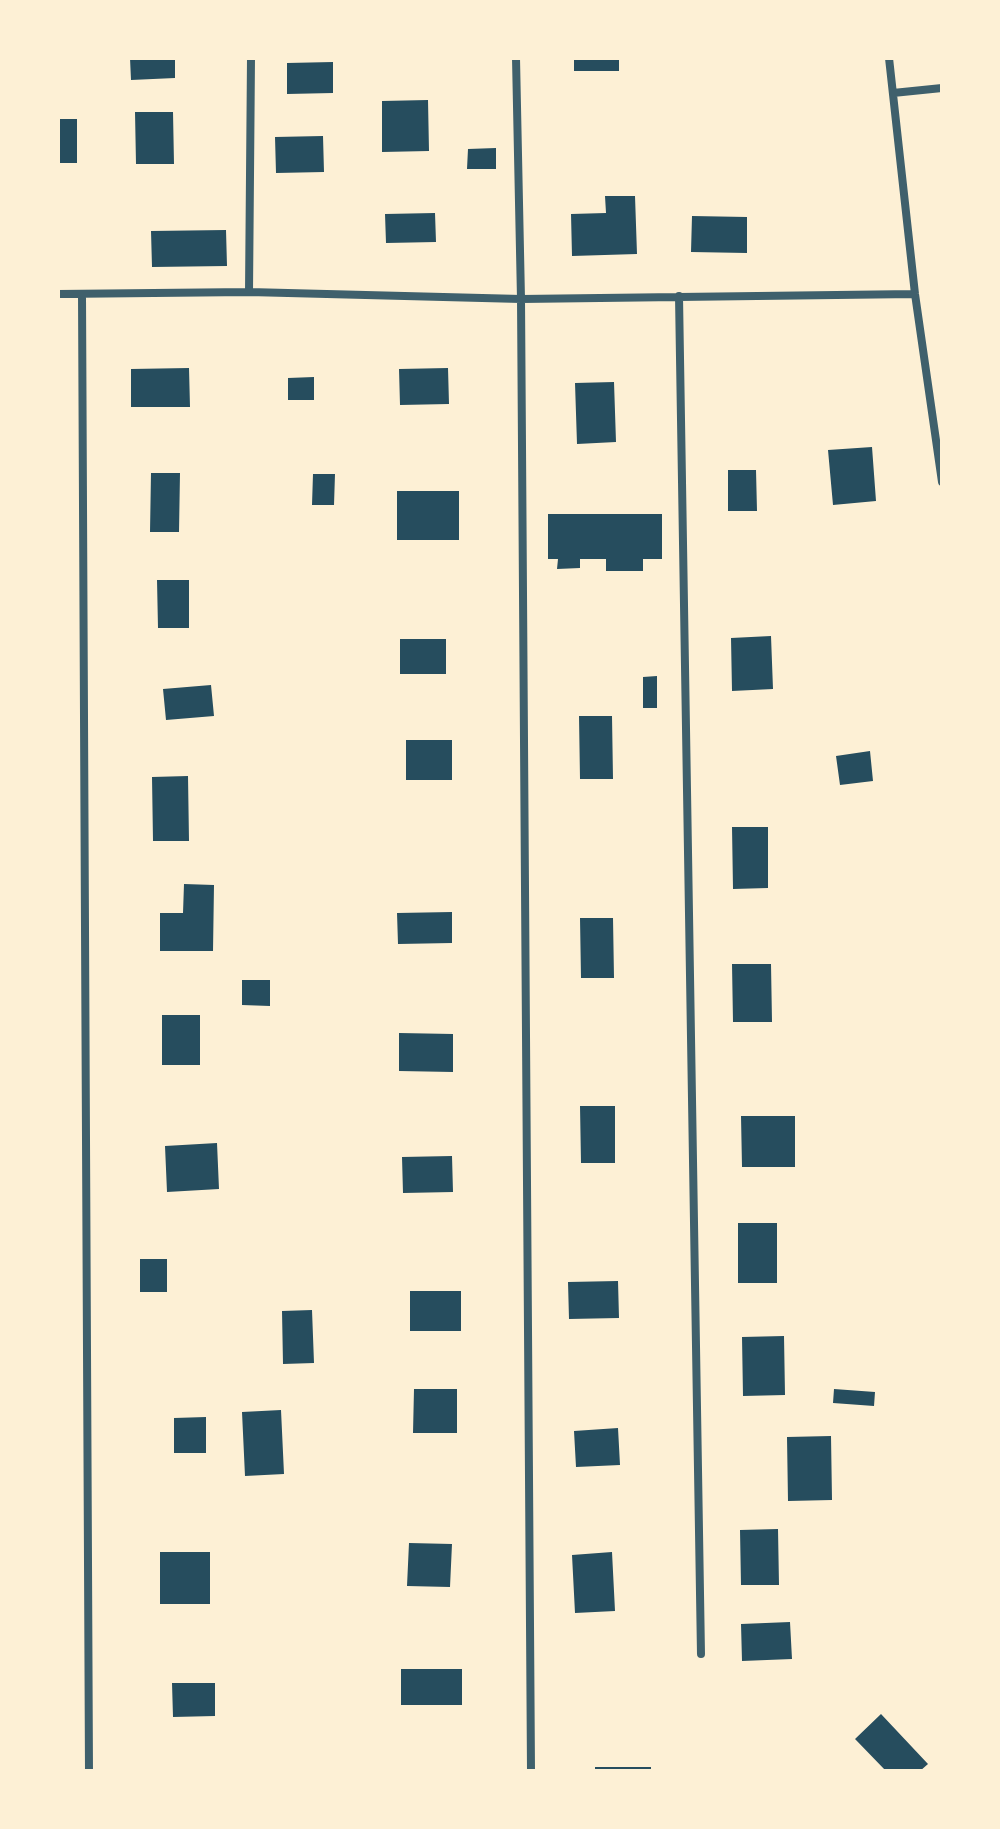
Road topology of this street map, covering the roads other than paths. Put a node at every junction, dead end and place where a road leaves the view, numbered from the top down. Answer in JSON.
{"nodes":[{"id":1,"x":251,"y":58,"type":"edge"},
{"id":2,"x":516,"y":58,"type":"edge"},
{"id":3,"x":889,"y":58,"type":"edge"},
{"id":4,"x":942,"y":88,"type":"edge"},
{"id":5,"x":893,"y":93,"type":"junction"},
{"id":6,"x":249,"y":292,"type":"junction"},
{"id":7,"x":58,"y":294,"type":"edge"},
{"id":8,"x":82,"y":294,"type":"junction"},
{"id":9,"x":915,"y":294,"type":"junction"},
{"id":10,"x":679,"y":296,"type":"junction"},
{"id":11,"x":521,"y":299,"type":"junction"},
{"id":12,"x":942,"y":482,"type":"edge"},
{"id":13,"x":701,"y":1654,"type":"dead end"},
{"id":14,"x":89,"y":1771,"type":"edge"},
{"id":15,"x":531,"y":1771,"type":"edge"}],
"edges":[{"from":1,"to":6,"type":"street"},
{"from":2,"to":11,"type":"street"},
{"from":3,"to":5,"type":"street"},
{"from":4,"to":5,"type":"street"},
{"from":5,"to":9,"type":"street"},
{"from":6,"to":8,"type":"street"},
{"from":6,"to":11,"type":"street"},
{"from":7,"to":8,"type":"street"},
{"from":8,"to":14,"type":"street"},
{"from":9,"to":10,"type":"street"},
{"from":9,"to":12,"type":"street"},
{"from":10,"to":11,"type":"street"},
{"from":10,"to":13,"type":"street"},
{"from":11,"to":15,"type":"street"}]}
